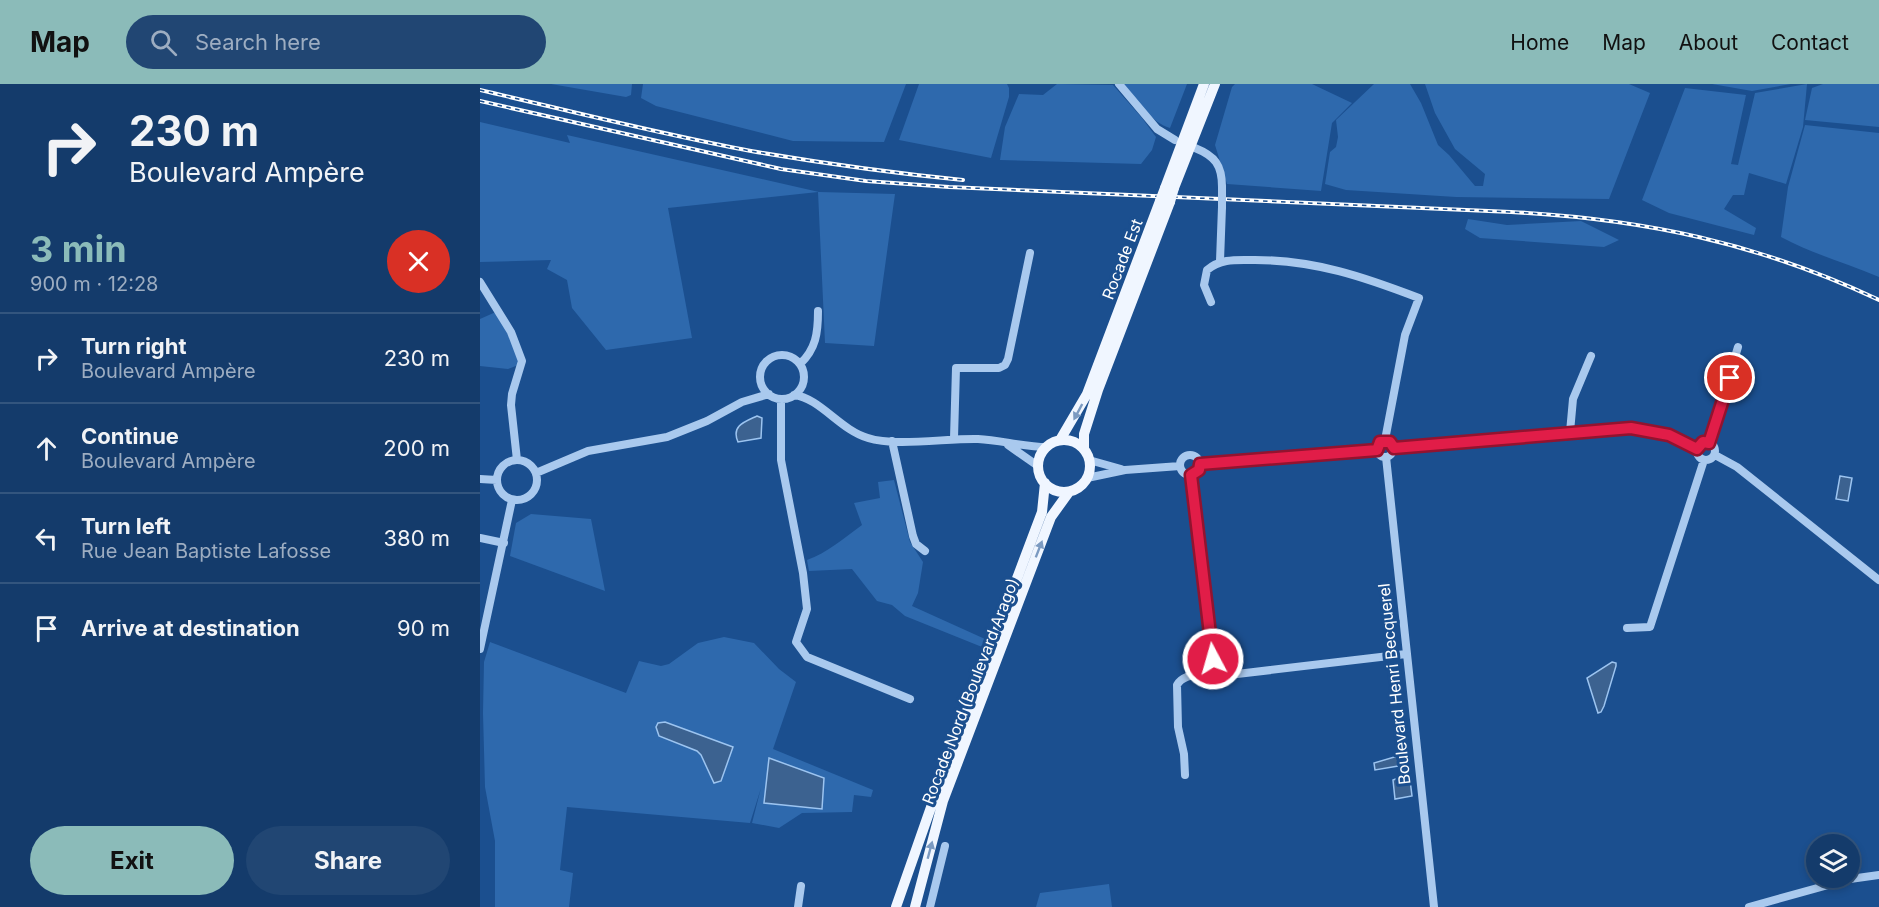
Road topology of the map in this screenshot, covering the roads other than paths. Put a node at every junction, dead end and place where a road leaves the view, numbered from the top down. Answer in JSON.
{"nodes":[{"id":1,"x":1119,"y":84,"type":"edge"},
{"id":2,"x":1204,"y":84,"type":"edge"},
{"id":3,"x":1215,"y":84,"type":"edge"},
{"id":4,"x":1175,"y":140,"type":"dead end"},
{"id":5,"x":1195,"y":148,"type":"dead end"},
{"id":6,"x":1170,"y":188,"type":"junction"},
{"id":7,"x":1165,"y":202,"type":"junction"},
{"id":8,"x":1030,"y":253,"type":"dead end"},
{"id":9,"x":1220,"y":261,"type":"junction"},
{"id":10,"x":480,"y":282,"type":"edge"},
{"id":11,"x":1211,"y":302,"type":"dead end"},
{"id":12,"x":818,"y":311,"type":"dead end"},
{"id":13,"x":1738,"y":347,"type":"dead end"},
{"id":14,"x":1591,"y":356,"type":"dead end"},
{"id":15,"x":800,"y":364,"type":"junction"},
{"id":16,"x":760,"y":380,"type":"junction"},
{"id":17,"x":802,"y":385,"type":"junction"},
{"id":18,"x":769,"y":394,"type":"junction"},
{"id":19,"x":794,"y":395,"type":"junction"},
{"id":20,"x":780,"y":399,"type":"junction"},
{"id":21,"x":742,"y":402,"type":"junction"},
{"id":22,"x":819,"y":406,"type":"junction"},
{"id":23,"x":1570,"y":432,"type":"junction"},
{"id":24,"x":954,"y":438,"type":"junction"},
{"id":25,"x":1060,"y":440,"type":"junction"},
{"id":26,"x":892,"y":441,"type":"junction"},
{"id":27,"x":1385,"y":441,"type":"junction"},
{"id":28,"x":1709,"y":443,"type":"junction"},
{"id":29,"x":1005,"y":444,"type":"junction"},
{"id":30,"x":1047,"y":447,"type":"junction"},
{"id":31,"x":1394,"y":448,"type":"junction"},
{"id":32,"x":1084,"y":449,"type":"junction"},
{"id":33,"x":1697,"y":449,"type":"junction"},
{"id":34,"x":1377,"y":450,"type":"junction"},
{"id":35,"x":1715,"y":455,"type":"junction"},
{"id":36,"x":1386,"y":457,"type":"junction"},
{"id":37,"x":517,"y":460,"type":"junction"},
{"id":38,"x":1089,"y":460,"type":"junction"},
{"id":39,"x":1704,"y":460,"type":"junction"},
{"id":40,"x":1200,"y":464,"type":"junction"},
{"id":41,"x":1038,"y":466,"type":"junction"},
{"id":42,"x":1180,"y":466,"type":"junction"},
{"id":43,"x":1125,"y":470,"type":"junction"},
{"id":44,"x":536,"y":473,"type":"junction"},
{"id":45,"x":1191,"y":475,"type":"junction"},
{"id":46,"x":1087,"y":478,"type":"junction"},
{"id":47,"x":480,"y":479,"type":"edge"},
{"id":48,"x":497,"y":480,"type":"junction"},
{"id":49,"x":1045,"y":483,"type":"junction"},
{"id":50,"x":1068,"y":492,"type":"junction"},
{"id":51,"x":512,"y":500,"type":"junction"},
{"id":52,"x":480,"y":538,"type":"edge"},
{"id":53,"x":504,"y":543,"type":"junction"},
{"id":54,"x":925,"y":551,"type":"dead end"},
{"id":55,"x":1879,"y":580,"type":"edge"},
{"id":56,"x":1628,"y":628,"type":"dead end"},
{"id":57,"x":480,"y":649,"type":"edge"},
{"id":58,"x":1406,"y":654,"type":"junction"},
{"id":59,"x":1219,"y":668,"type":"junction"},
{"id":60,"x":910,"y":699,"type":"dead end"},
{"id":61,"x":1185,"y":775,"type":"dead end"},
{"id":62,"x":923,"y":830,"type":"junction"},
{"id":63,"x":945,"y":846,"type":"dead end"},
{"id":64,"x":1879,"y":875,"type":"edge"},
{"id":65,"x":801,"y":886,"type":"dead end"},
{"id":66,"x":798,"y":907,"type":"edge"},
{"id":67,"x":896,"y":907,"type":"edge"},
{"id":68,"x":904,"y":907,"type":"edge"},
{"id":69,"x":915,"y":907,"type":"edge"},
{"id":70,"x":930,"y":907,"type":"edge"},
{"id":71,"x":1434,"y":907,"type":"edge"},
{"id":72,"x":1749,"y":907,"type":"edge"}],
"edges":[{"from":1,"to":4,"type":"street"},
{"from":2,"to":6,"type":"main road","name":"Rocade Est"},
{"from":3,"to":6,"type":"main road","name":"Rocade Est"},
{"from":5,"to":9,"type":"street","bridge":true},
{"from":6,"to":7,"type":"main road","name":"Rocade Est","bridge":true},
{"from":7,"to":25,"type":"main road","name":"Rocade Est","one_way":true},
{"from":7,"to":32,"type":"main road"},
{"from":8,"to":24,"type":"street"},
{"from":9,"to":11,"type":"street"},
{"from":9,"to":27,"type":"street"},
{"from":10,"to":37,"type":"street"},
{"from":12,"to":15,"type":"street"},
{"from":13,"to":28,"type":"street"},
{"from":14,"to":23,"type":"street"},
{"from":15,"to":16,"type":"street"},
{"from":15,"to":17,"type":"street"},
{"from":16,"to":18,"type":"street"},
{"from":16,"to":21,"type":"street"},
{"from":17,"to":19,"type":"street"},
{"from":17,"to":22,"type":"street"},
{"from":18,"to":20,"type":"street"},
{"from":18,"to":21,"type":"street"},
{"from":19,"to":20,"type":"street"},
{"from":19,"to":22,"type":"street"},
{"from":20,"to":60,"type":"street"},
{"from":21,"to":44,"type":"street"},
{"from":22,"to":26,"type":"street"},
{"from":23,"to":31,"type":"street"},
{"from":23,"to":33,"type":"street"},
{"from":24,"to":26,"type":"street"},
{"from":24,"to":29,"type":"street"},
{"from":25,"to":30,"type":"main road"},
{"from":25,"to":32,"type":"main road"},
{"from":26,"to":54,"type":"street"},
{"from":27,"to":31,"type":"street"},
{"from":27,"to":34,"type":"street"},
{"from":28,"to":33,"type":"street"},
{"from":28,"to":35,"type":"street"},
{"from":29,"to":30,"type":"street"},
{"from":29,"to":41,"type":"street"},
{"from":30,"to":41,"type":"main road"},
{"from":31,"to":36,"type":"street"},
{"from":32,"to":38,"type":"main road"},
{"from":33,"to":39,"type":"street"},
{"from":34,"to":36,"type":"street"},
{"from":34,"to":40,"type":"street"},
{"from":35,"to":39,"type":"street"},
{"from":35,"to":55,"type":"street"},
{"from":36,"to":58,"type":"street","name":"Boulevard Henri Becquerel"},
{"from":37,"to":44,"type":"street"},
{"from":37,"to":48,"type":"street"},
{"from":38,"to":43,"type":"street"},
{"from":38,"to":46,"type":"main road"},
{"from":39,"to":56,"type":"street"},
{"from":40,"to":42,"type":"street"},
{"from":40,"to":45,"type":"street"},
{"from":41,"to":49,"type":"main road"},
{"from":42,"to":43,"type":"street"},
{"from":42,"to":45,"type":"street"},
{"from":43,"to":46,"type":"street"},
{"from":44,"to":51,"type":"street"},
{"from":45,"to":59,"type":"street"},
{"from":46,"to":50,"type":"main road"},
{"from":47,"to":48,"type":"street"},
{"from":48,"to":51,"type":"street"},
{"from":49,"to":50,"type":"main road"},
{"from":49,"to":62,"type":"main road"},
{"from":69,"to":50,"type":"main road","name":"Rocade Nord (Boulevard Arago)","one_way":true},
{"from":51,"to":53,"type":"street"},
{"from":52,"to":53,"type":"street"},
{"from":53,"to":57,"type":"street"},
{"from":58,"to":59,"type":"street"},
{"from":58,"to":71,"type":"street","name":"Boulevard Henri Becquerel"},
{"from":59,"to":61,"type":"street"},
{"from":62,"to":67,"type":"main road"},
{"from":62,"to":68,"type":"main road"},
{"from":63,"to":70,"type":"street"},
{"from":64,"to":72,"type":"street"},
{"from":65,"to":66,"type":"street"}]}
